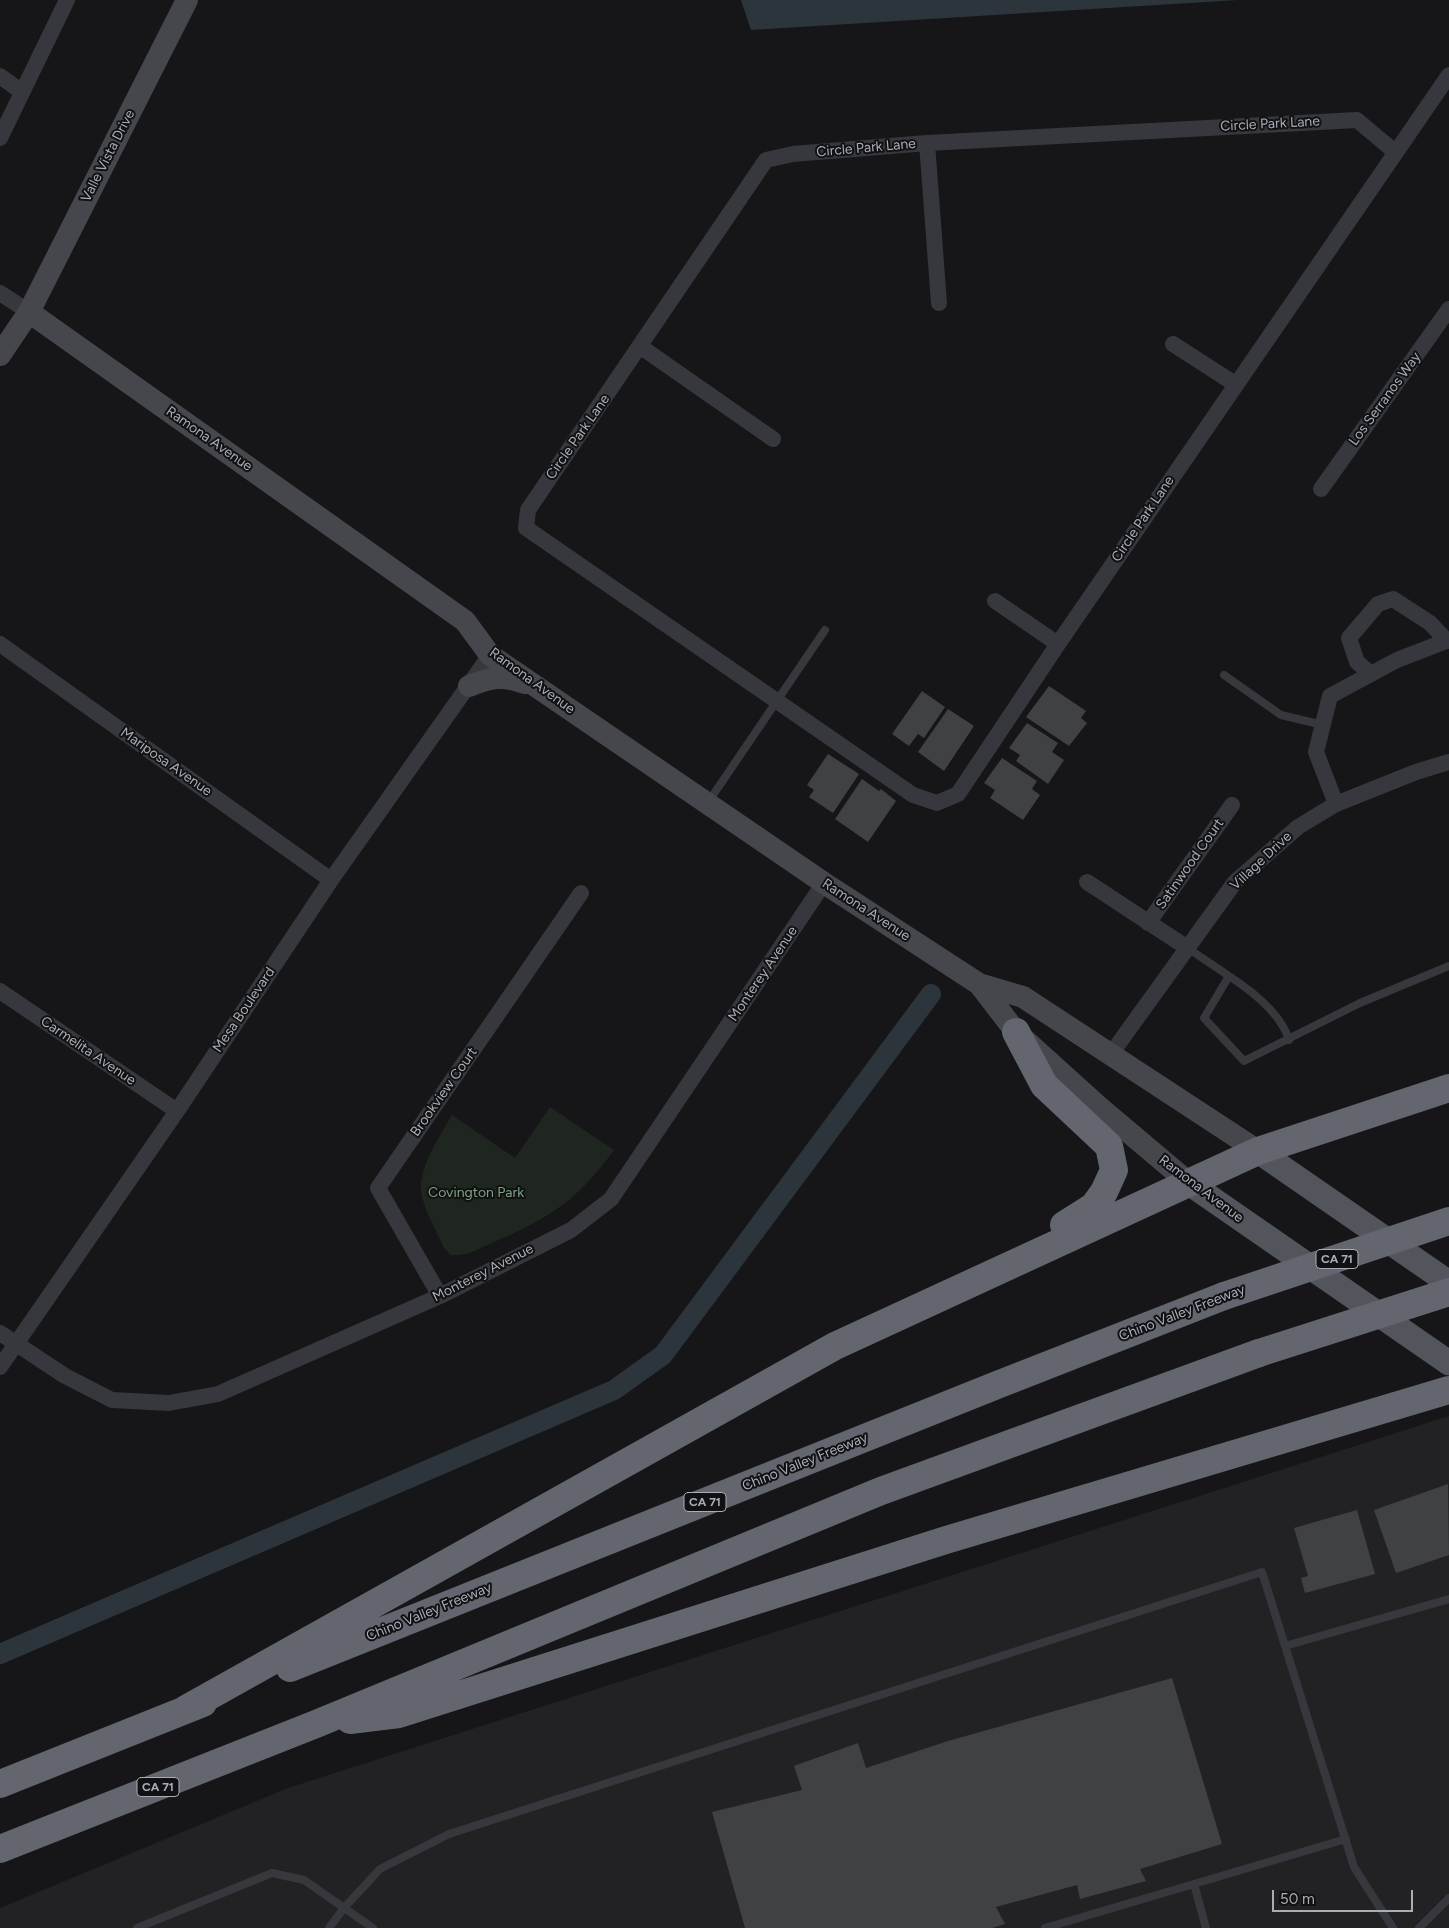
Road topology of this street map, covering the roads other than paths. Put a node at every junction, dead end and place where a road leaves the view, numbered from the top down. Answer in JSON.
{"nodes":[{"id":1,"x":67,"y":0,"type":"edge"},
{"id":2,"x":187,"y":0,"type":"edge"},
{"id":3,"x":1449,"y":74,"type":"edge"},
{"id":4,"x":0,"y":76,"type":"edge"},
{"id":5,"x":22,"y":92,"type":"junction"},
{"id":6,"x":0,"y":138,"type":"edge"},
{"id":7,"x":927,"y":143,"type":"junction"},
{"id":8,"x":1395,"y":152,"type":"junction"},
{"id":9,"x":0,"y":293,"type":"edge"},
{"id":10,"x":939,"y":303,"type":"dead end"},
{"id":11,"x":1449,"y":309,"type":"edge"},
{"id":12,"x":30,"y":312,"type":"junction"},
{"id":13,"x":1173,"y":344,"type":"dead end"},
{"id":14,"x":641,"y":346,"type":"junction"},
{"id":15,"x":0,"y":355,"type":"edge"},
{"id":16,"x":1235,"y":384,"type":"junction"},
{"id":17,"x":773,"y":439,"type":"dead end"},
{"id":18,"x":1321,"y":489,"type":"dead end"},
{"id":19,"x":995,"y":601,"type":"dead end"},
{"id":20,"x":825,"y":630,"type":"dead end"},
{"id":21,"x":1448,"y":641,"type":"edge"},
{"id":22,"x":0,"y":644,"type":"edge"},
{"id":23,"x":1058,"y":644,"type":"junction"},
{"id":24,"x":490,"y":655,"type":"junction"},
{"id":25,"x":1224,"y":674,"type":"dead end"},
{"id":26,"x":1371,"y":674,"type":"junction"},
{"id":27,"x":469,"y":686,"type":"junction"},
{"id":28,"x":548,"y":694,"type":"junction"},
{"id":29,"x":776,"y":702,"type":"junction"},
{"id":30,"x":1323,"y":725,"type":"junction"},
{"id":31,"x":1449,"y":762,"type":"edge"},
{"id":32,"x":708,"y":803,"type":"junction"},
{"id":33,"x":1336,"y":804,"type":"junction"},
{"id":34,"x":1232,"y":805,"type":"dead end"},
{"id":35,"x":332,"y":880,"type":"junction"},
{"id":36,"x":1087,"y":882,"type":"dead end"},
{"id":37,"x":824,"y":883,"type":"junction"},
{"id":38,"x":581,"y":893,"type":"dead end"},
{"id":39,"x":1148,"y":923,"type":"junction"},
{"id":40,"x":1186,"y":947,"type":"junction"},
{"id":41,"x":1449,"y":966,"type":"edge"},
{"id":42,"x":1229,"y":976,"type":"junction"},
{"id":43,"x":979,"y":984,"type":"junction"},
{"id":44,"x":0,"y":991,"type":"edge"},
{"id":45,"x":1016,"y":1032,"type":"junction"},
{"id":46,"x":1289,"y":1040,"type":"junction"},
{"id":47,"x":1111,"y":1054,"type":"junction"},
{"id":48,"x":1449,"y":1088,"type":"edge"},
{"id":49,"x":177,"y":1111,"type":"junction"},
{"id":50,"x":1258,"y":1151,"type":"junction"},
{"id":51,"x":1189,"y":1183,"type":"junction"},
{"id":52,"x":1449,"y":1222,"type":"edge"},
{"id":53,"x":993,"y":1273,"type":"junction"},
{"id":54,"x":1449,"y":1283,"type":"edge"},
{"id":55,"x":1449,"y":1292,"type":"edge"},
{"id":56,"x":440,"y":1296,"type":"junction"},
{"id":57,"x":0,"y":1333,"type":"edge"},
{"id":58,"x":16,"y":1344,"type":"junction"},
{"id":59,"x":1449,"y":1363,"type":"edge"},
{"id":60,"x":0,"y":1367,"type":"edge"},
{"id":61,"x":1449,"y":1390,"type":"edge"},
{"id":62,"x":1449,"y":1599,"type":"edge"},
{"id":63,"x":1285,"y":1646,"type":"junction"},
{"id":64,"x":186,"y":1709,"type":"junction"},
{"id":65,"x":316,"y":1724,"type":"junction"},
{"id":66,"x":0,"y":1784,"type":"edge"},
{"id":67,"x":1346,"y":1839,"type":"junction"},
{"id":68,"x":0,"y":1849,"type":"edge"},
{"id":69,"x":1194,"y":1884,"type":"junction"},
{"id":70,"x":1449,"y":1898,"type":"edge"},
{"id":71,"x":344,"y":1908,"type":"junction"},
{"id":72,"x":137,"y":1928,"type":"edge"},
{"id":73,"x":329,"y":1928,"type":"edge"},
{"id":74,"x":373,"y":1928,"type":"edge"},
{"id":75,"x":1045,"y":1928,"type":"edge"},
{"id":76,"x":1206,"y":1928,"type":"edge"},
{"id":77,"x":1393,"y":1928,"type":"edge"},
{"id":78,"x":1419,"y":1928,"type":"edge"}],
"edges":[{"from":1,"to":5,"type":"street"},
{"from":2,"to":12,"type":"street","name":"Valle Vista Drive"},
{"from":3,"to":8,"type":"street","name":"Circle Park Lane"},
{"from":4,"to":5,"type":"street"},
{"from":5,"to":6,"type":"street"},
{"from":7,"to":8,"type":"street","name":"Circle Park Lane"},
{"from":7,"to":10,"type":"street"},
{"from":7,"to":14,"type":"street","name":"Circle Park Lane"},
{"from":8,"to":16,"type":"street","name":"Circle Park Lane"},
{"from":9,"to":12,"type":"street","name":"Ramona Avenue"},
{"from":11,"to":18,"type":"street","name":"Los Serranos Way"},
{"from":12,"to":15,"type":"street","name":"Valle Vista Drive"},
{"from":12,"to":24,"type":"street","name":"Ramona Avenue"},
{"from":13,"to":16,"type":"street"},
{"from":14,"to":17,"type":"street"},
{"from":14,"to":29,"type":"street","name":"Circle Park Lane"},
{"from":16,"to":23,"type":"street","name":"Circle Park Lane"},
{"from":19,"to":23,"type":"street"},
{"from":20,"to":29,"type":"lane"},
{"from":21,"to":26,"type":"street"},
{"from":21,"to":26,"type":"street"},
{"from":22,"to":35,"type":"street","name":"Mariposa Avenue"},
{"from":23,"to":29,"type":"street","name":"Circle Park Lane"},
{"from":24,"to":27,"type":"street","name":"Mesa Boulevard"},
{"from":24,"to":28,"type":"street","name":"Ramona Avenue"},
{"from":25,"to":30,"type":"lane"},
{"from":26,"to":30,"type":"street"},
{"from":27,"to":28,"type":"street"},
{"from":27,"to":35,"type":"street","name":"Mesa Boulevard"},
{"from":28,"to":32,"type":"street","name":"Ramona Avenue"},
{"from":29,"to":32,"type":"lane"},
{"from":30,"to":33,"type":"street"},
{"from":31,"to":33,"type":"street","name":"Village Drive"},
{"from":32,"to":37,"type":"street","name":"Ramona Avenue"},
{"from":33,"to":40,"type":"street","name":"Village Drive"},
{"from":34,"to":39,"type":"street","name":"Satinwood Court"},
{"from":35,"to":49,"type":"street","name":"Mesa Boulevard"},
{"from":36,"to":39,"type":"street","name":"Satinwood Court"},
{"from":37,"to":43,"type":"street","name":"Ramona Avenue"},
{"from":37,"to":56,"type":"street","name":"Monterey Avenue"},
{"from":38,"to":56,"type":"street","name":"Brookview Court"},
{"from":39,"to":40,"type":"street","name":"Satinwood Court"},
{"from":40,"to":42,"type":"lane"},
{"from":40,"to":47,"type":"street","name":"Village Drive"},
{"from":41,"to":46,"type":"lane"},
{"from":42,"to":46,"type":"lane"},
{"from":42,"to":46,"type":"lane"},
{"from":43,"to":45,"type":"street","name":"Ramona Avenue"},
{"from":43,"to":47,"type":"street","name":"Ramona Avenue"},
{"from":44,"to":49,"type":"street","name":"Carmelita Avenue"},
{"from":45,"to":51,"type":"street","name":"Ramona Avenue"},
{"from":45,"to":53,"type":"highway"},
{"from":47,"to":50,"type":"street","name":"Ramona Avenue"},
{"from":48,"to":50,"type":"highway"},
{"from":49,"to":58,"type":"street","name":"Mesa Boulevard"},
{"from":50,"to":51,"type":"highway"},
{"from":50,"to":54,"type":"main road","name":"Ramona Avenue"},
{"from":51,"to":53,"type":"highway"},
{"from":51,"to":59,"type":"main road","name":"Ramona Avenue"},
{"from":52,"to":64,"type":"highway","name":"Chino Valley Freeway","number":"CA 71","bridge":true},
{"from":53,"to":64,"type":"highway"},
{"from":55,"to":65,"type":"highway","number":"CA 71","bridge":true},
{"from":56,"to":58,"type":"street","name":"Monterey Avenue"},
{"from":57,"to":58,"type":"street","name":"Monterey Avenue"},
{"from":58,"to":60,"type":"street","name":"Mesa Boulevard"},
{"from":61,"to":65,"type":"highway"},
{"from":62,"to":63,"type":"lane"},
{"from":63,"to":67,"type":"lane"},
{"from":63,"to":71,"type":"lane"},
{"from":64,"to":66,"type":"highway","name":"Chino Valley Freeway","number":"CA 71"},
{"from":65,"to":68,"type":"highway","number":"CA 71"},
{"from":67,"to":69,"type":"lane"},
{"from":67,"to":77,"type":"lane"},
{"from":69,"to":75,"type":"lane"},
{"from":69,"to":76,"type":"lane"},
{"from":70,"to":78,"type":"lane"},
{"from":71,"to":72,"type":"lane"},
{"from":71,"to":73,"type":"lane"},
{"from":71,"to":74,"type":"lane"}]}
